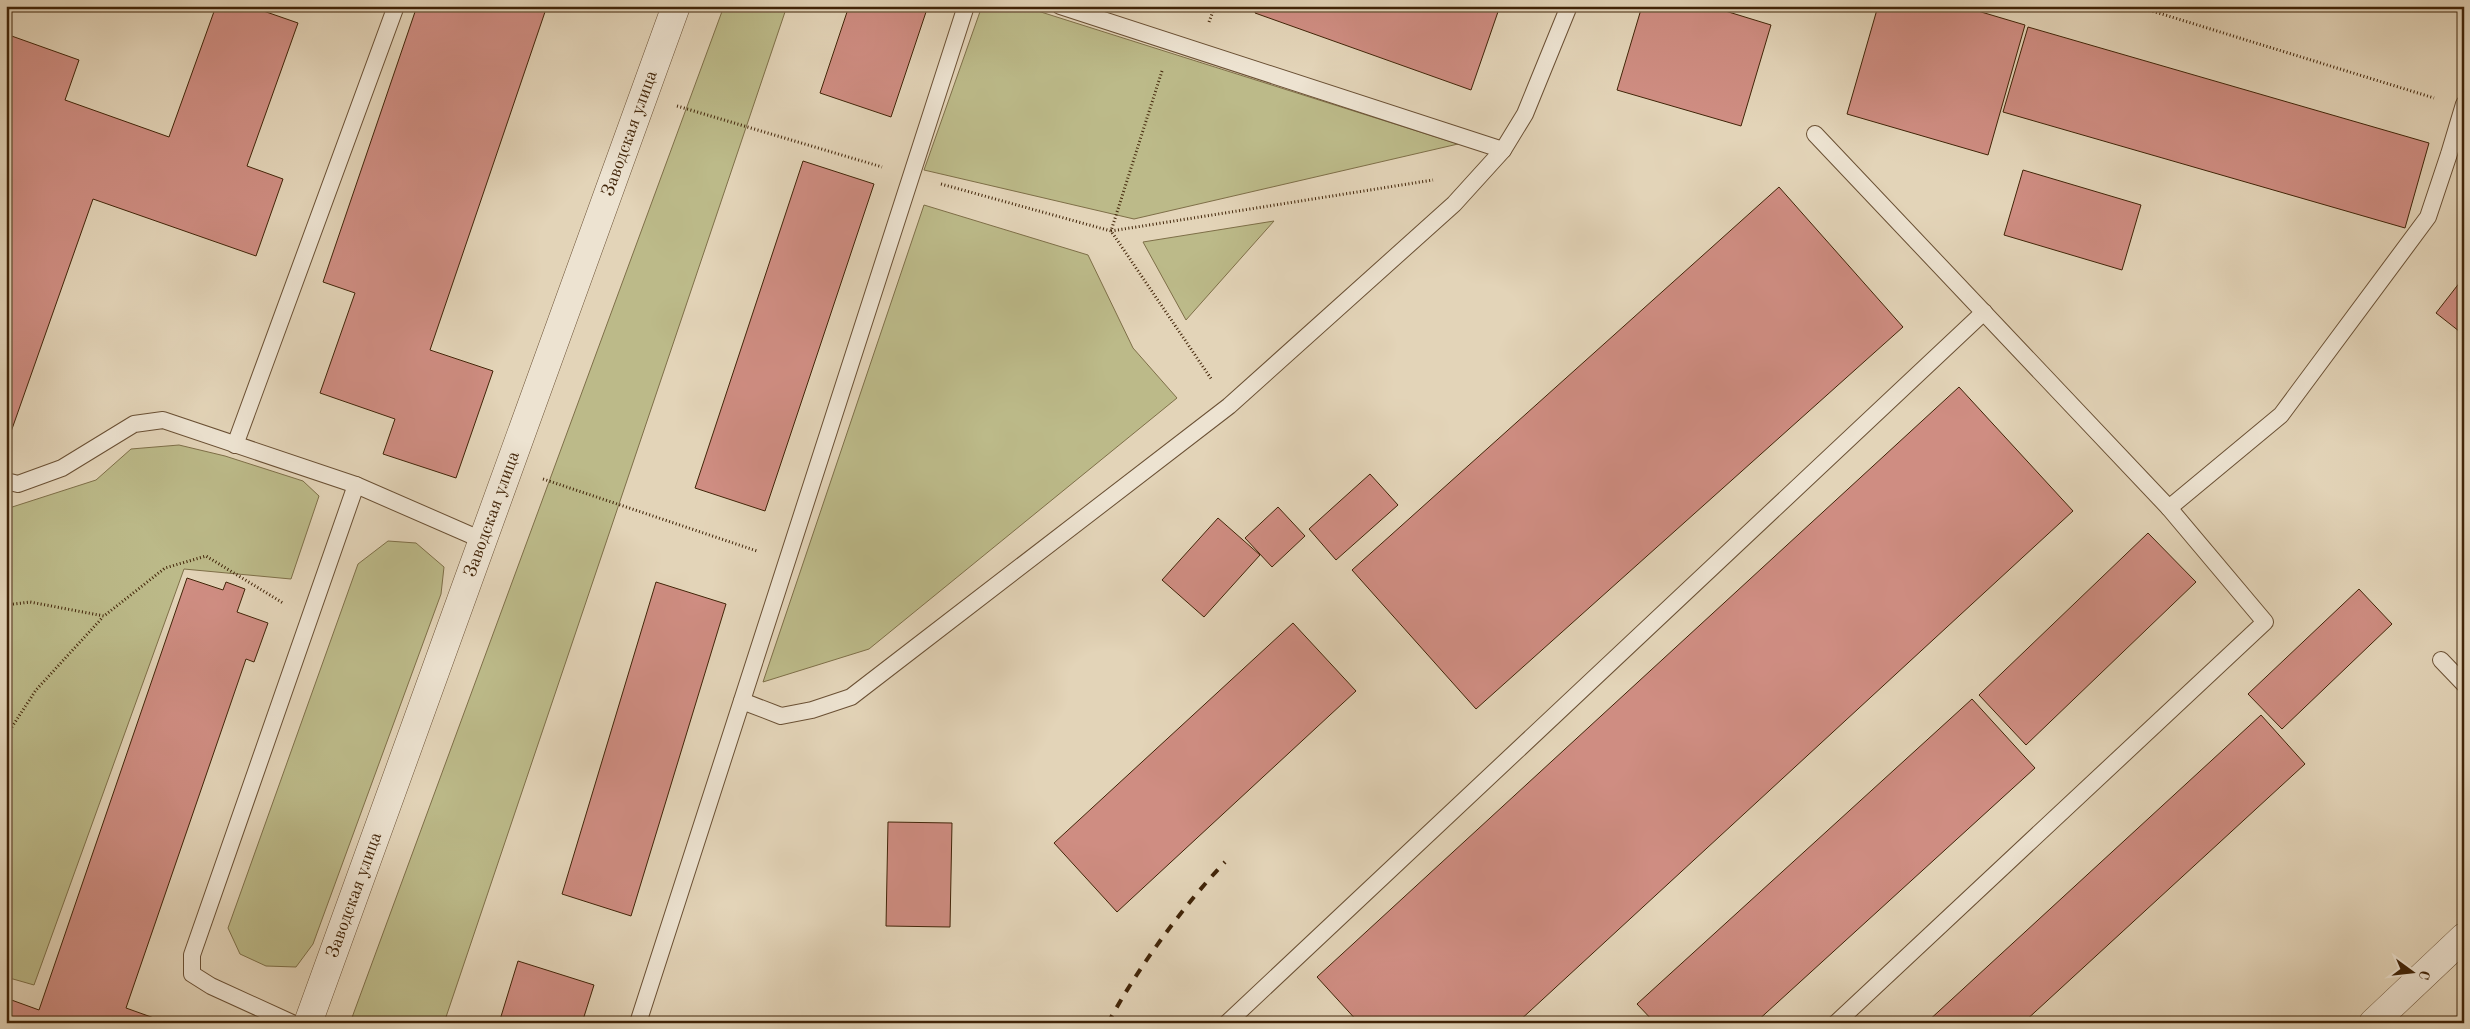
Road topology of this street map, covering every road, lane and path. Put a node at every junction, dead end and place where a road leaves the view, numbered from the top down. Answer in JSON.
{"nodes":[{"id":1,"x":396,"y":6,"type":"edge"},
{"id":2,"x":676,"y":6,"type":"edge"},
{"id":3,"x":966,"y":6,"type":"edge"},
{"id":4,"x":1060,"y":6,"type":"edge"},
{"id":5,"x":1569,"y":6,"type":"edge"},
{"id":6,"x":2136,"y":6,"type":"edge"},
{"id":7,"x":1172,"y":42,"type":"junction"},
{"id":8,"x":643,"y":96,"type":"junction"},
{"id":9,"x":2463,"y":106,"type":"edge"},
{"id":10,"x":1815,"y":134,"type":"dead end"},
{"id":11,"x":1503,"y":150,"type":"junction"},
{"id":12,"x":1480,"y":173,"type":"junction"},
{"id":13,"x":911,"y":176,"type":"junction"},
{"id":14,"x":1111,"y":231,"type":"junction"},
{"id":15,"x":1984,"y":312,"type":"junction"},
{"id":16,"x":1230,"y":406,"type":"junction"},
{"id":17,"x":234,"y":446,"type":"junction"},
{"id":18,"x":509,"y":467,"type":"junction"},
{"id":19,"x":6,"y":481,"type":"edge"},
{"id":20,"x":356,"y":485,"type":"junction"},
{"id":21,"x":2169,"y":508,"type":"junction"},
{"id":22,"x":482,"y":540,"type":"junction"},
{"id":23,"x":787,"y":561,"type":"junction"},
{"id":24,"x":6,"y":605,"type":"edge"},
{"id":25,"x":104,"y":616,"type":"junction"},
{"id":26,"x":309,"y":618,"type":"junction"},
{"id":27,"x":2441,"y":660,"type":"dead end"},
{"id":28,"x":2464,"y":684,"type":"edge"},
{"id":29,"x":742,"y":701,"type":"junction"},
{"id":30,"x":6,"y":736,"type":"edge"},
{"id":31,"x":2464,"y":937,"type":"edge"},
{"id":32,"x":292,"y":1023,"type":"edge"},
{"id":33,"x":308,"y":1023,"type":"edge"},
{"id":34,"x":638,"y":1023,"type":"edge"},
{"id":35,"x":1227,"y":1023,"type":"edge"},
{"id":36,"x":1836,"y":1023,"type":"edge"},
{"id":37,"x":2372,"y":1023,"type":"edge"}],
"edges":[{"from":1,"to":17,"type":"lane"},
{"from":2,"to":8,"type":"street","name":"Заводская улица"},
{"from":3,"to":13,"type":"lane"},
{"from":4,"to":7,"type":"lane"},
{"from":5,"to":11,"type":"lane"},
{"from":6,"to":9,"type":"path"},
{"from":7,"to":11,"type":"lane"},
{"from":7,"to":14,"type":"path"},
{"from":8,"to":13,"type":"path"},
{"from":8,"to":18,"type":"street","name":"Заводская улица"},
{"from":9,"to":21,"type":"lane"},
{"from":10,"to":15,"type":"lane"},
{"from":11,"to":12,"type":"lane"},
{"from":12,"to":14,"type":"path"},
{"from":12,"to":16,"type":"lane"},
{"from":13,"to":14,"type":"path"},
{"from":13,"to":23,"type":"lane"},
{"from":14,"to":16,"type":"path"},
{"from":15,"to":21,"type":"lane"},
{"from":15,"to":35,"type":"lane"},
{"from":16,"to":29,"type":"lane"},
{"from":17,"to":19,"type":"lane"},
{"from":17,"to":20,"type":"lane"},
{"from":18,"to":22,"type":"street","name":"Заводская улица"},
{"from":18,"to":23,"type":"path"},
{"from":20,"to":22,"type":"lane"},
{"from":20,"to":26,"type":"lane"},
{"from":21,"to":36,"type":"lane"},
{"from":22,"to":33,"type":"street","name":"Заводская улица"},
{"from":23,"to":29,"type":"lane"},
{"from":24,"to":25,"type":"path"},
{"from":25,"to":26,"type":"path"},
{"from":25,"to":30,"type":"path"},
{"from":26,"to":32,"type":"lane"},
{"from":27,"to":28,"type":"lane"},
{"from":29,"to":34,"type":"lane"},
{"from":31,"to":37,"type":"street"}]}
